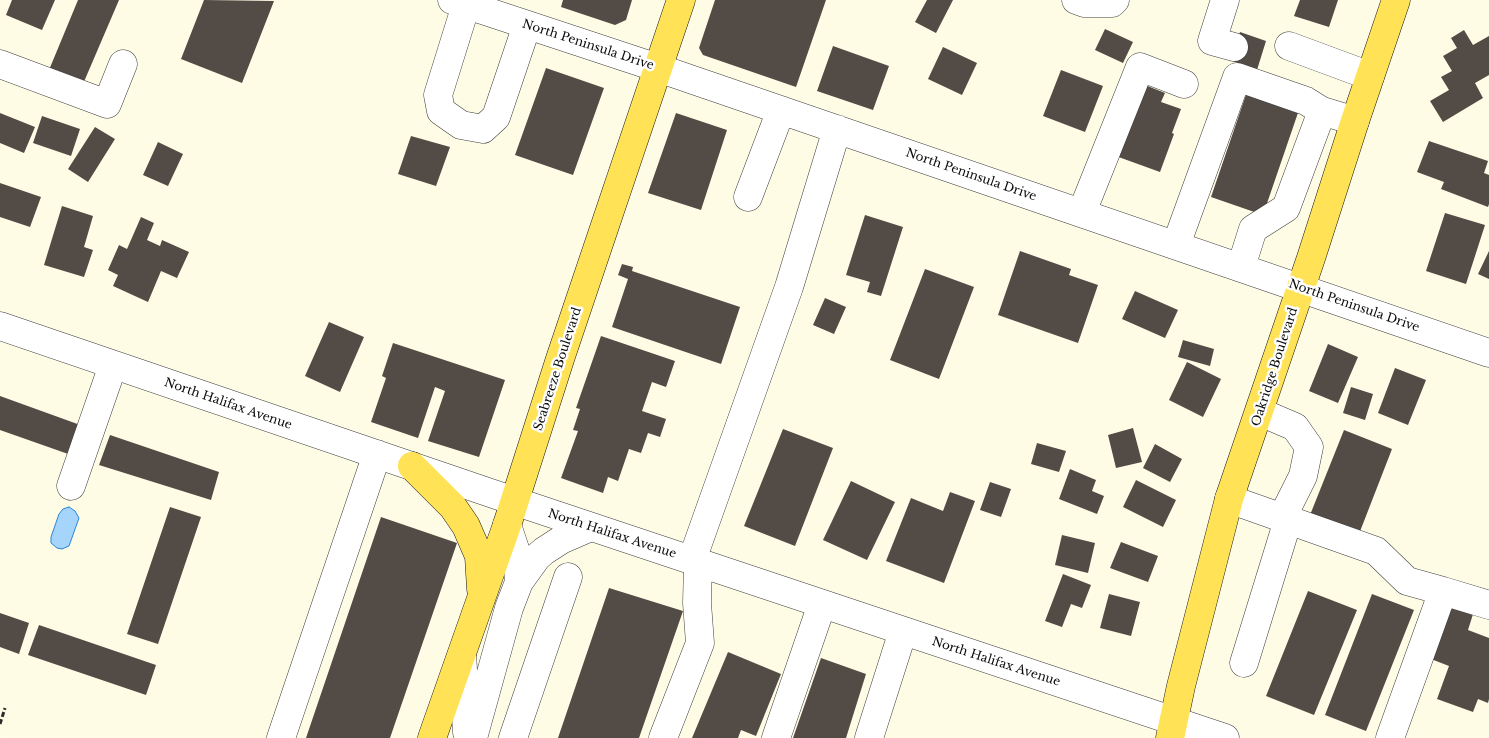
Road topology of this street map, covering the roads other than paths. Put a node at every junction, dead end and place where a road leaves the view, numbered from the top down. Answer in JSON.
{"nodes":[{"id":1,"x":681,"y":0,"type":"edge"},
{"id":2,"x":1076,"y":0,"type":"edge"},
{"id":3,"x":1115,"y":0,"type":"edge"},
{"id":4,"x":1225,"y":0,"type":"edge"},
{"id":5,"x":1396,"y":0,"type":"edge"},
{"id":6,"x":475,"y":4,"type":"edge"},
{"id":7,"x":527,"y":25,"type":"junction"},
{"id":8,"x":1289,"y":46,"type":"dead end"},
{"id":9,"x":1234,"y":47,"type":"dead end"},
{"id":10,"x":0,"y":64,"type":"edge"},
{"id":11,"x":123,"y":64,"type":"dead end"},
{"id":12,"x":658,"y":68,"type":"junction"},
{"id":13,"x":1370,"y":76,"type":"junction"},
{"id":14,"x":1184,"y":84,"type":"dead end"},
{"id":15,"x":781,"y":110,"type":"junction"},
{"id":16,"x":1322,"y":111,"type":"junction"},
{"id":17,"x":1355,"y":121,"type":"junction"},
{"id":18,"x":837,"y":129,"type":"junction"},
{"id":19,"x":748,"y":196,"type":"dead end"},
{"id":20,"x":1082,"y":212,"type":"junction"},
{"id":21,"x":1176,"y":245,"type":"junction"},
{"id":22,"x":1241,"y":267,"type":"junction"},
{"id":23,"x":1301,"y":288,"type":"junction"},
{"id":24,"x":0,"y":326,"type":"edge"},
{"id":25,"x":1489,"y":353,"type":"edge"},
{"id":26,"x":113,"y":365,"type":"junction"},
{"id":27,"x":1260,"y":412,"type":"junction"},
{"id":28,"x":377,"y":454,"type":"junction"},
{"id":29,"x":412,"y":466,"type":"junction"},
{"id":30,"x":71,"y":486,"type":"dead end"},
{"id":31,"x":1229,"y":499,"type":"junction"},
{"id":32,"x":510,"y":513,"type":"junction"},
{"id":33,"x":1285,"y":519,"type":"junction"},
{"id":34,"x":591,"y":527,"type":"junction"},
{"id":35,"x":695,"y":562,"type":"junction"},
{"id":36,"x":568,"y":577,"type":"dead end"},
{"id":37,"x":519,"y":582,"type":"junction"},
{"id":38,"x":1443,"y":591,"type":"junction"},
{"id":39,"x":482,"y":596,"type":"junction"},
{"id":40,"x":822,"y":604,"type":"junction"},
{"id":41,"x":1489,"y":605,"type":"edge"},
{"id":42,"x":903,"y":631,"type":"junction"},
{"id":43,"x":462,"y":654,"type":"junction"},
{"id":44,"x":1244,"y":663,"type":"dead end"},
{"id":45,"x":1172,"y":729,"type":"edge"},
{"id":46,"x":281,"y":738,"type":"edge"},
{"id":47,"x":432,"y":738,"type":"edge"},
{"id":48,"x":467,"y":738,"type":"edge"},
{"id":49,"x":473,"y":738,"type":"edge"},
{"id":50,"x":513,"y":738,"type":"edge"},
{"id":51,"x":663,"y":738,"type":"edge"},
{"id":52,"x":776,"y":738,"type":"edge"},
{"id":53,"x":869,"y":738,"type":"edge"},
{"id":54,"x":1225,"y":738,"type":"edge"},
{"id":55,"x":1390,"y":738,"type":"edge"}],
"edges":[{"from":1,"to":12,"type":"main road","name":"Seabreeze Boulevard"},
{"from":2,"to":3,"type":"street"},
{"from":4,"to":9,"type":"street"},
{"from":5,"to":13,"type":"main road","name":"Oakridge Boulevard"},
{"from":6,"to":7,"type":"street","name":"North Peninsula Drive"},
{"from":6,"to":7,"type":"street"},
{"from":7,"to":12,"type":"street","name":"North Peninsula Drive"},
{"from":8,"to":13,"type":"street"},
{"from":10,"to":11,"type":"street"},
{"from":12,"to":15,"type":"street","name":"North Peninsula Drive"},
{"from":12,"to":32,"type":"main road","name":"Seabreeze Boulevard"},
{"from":13,"to":17,"type":"main road","name":"Oakridge Boulevard"},
{"from":14,"to":20,"type":"street"},
{"from":15,"to":18,"type":"street","name":"North Peninsula Drive"},
{"from":15,"to":19,"type":"street"},
{"from":16,"to":17,"type":"street"},
{"from":16,"to":21,"type":"street"},
{"from":16,"to":22,"type":"street"},
{"from":17,"to":23,"type":"main road","name":"Oakridge Boulevard"},
{"from":18,"to":20,"type":"street","name":"North Peninsula Drive"},
{"from":18,"to":35,"type":"street"},
{"from":20,"to":21,"type":"street","name":"North Peninsula Drive"},
{"from":21,"to":22,"type":"street","name":"North Peninsula Drive"},
{"from":22,"to":23,"type":"street","name":"North Peninsula Drive"},
{"from":23,"to":25,"type":"street","name":"North Peninsula Drive"},
{"from":23,"to":27,"type":"main road","name":"Oakridge Boulevard"},
{"from":24,"to":26,"type":"street","name":"North Halifax Avenue"},
{"from":26,"to":28,"type":"street","name":"North Halifax Avenue"},
{"from":26,"to":30,"type":"street"},
{"from":27,"to":31,"type":"main road","name":"Oakridge Boulevard"},
{"from":27,"to":33,"type":"street"},
{"from":28,"to":29,"type":"street","name":"North Halifax Avenue"},
{"from":28,"to":46,"type":"street"},
{"from":29,"to":32,"type":"street","name":"North Halifax Avenue"},
{"from":29,"to":39,"type":"main road"},
{"from":31,"to":33,"type":"street"},
{"from":31,"to":45,"type":"main road","name":"Oakridge Boulevard"},
{"from":32,"to":34,"type":"street","name":"North Halifax Avenue"},
{"from":32,"to":37,"type":"street"},
{"from":32,"to":39,"type":"main road","name":"Seabreeze Boulevard"},
{"from":33,"to":38,"type":"street"},
{"from":33,"to":44,"type":"street"},
{"from":34,"to":35,"type":"street","name":"North Halifax Avenue"},
{"from":34,"to":37,"type":"street"},
{"from":35,"to":40,"type":"street","name":"North Halifax Avenue"},
{"from":35,"to":51,"type":"street"},
{"from":36,"to":50,"type":"street"},
{"from":37,"to":49,"type":"street"},
{"from":38,"to":41,"type":"street"},
{"from":38,"to":55,"type":"street"},
{"from":39,"to":43,"type":"main road","name":"Seabreeze Boulevard"},
{"from":40,"to":42,"type":"street","name":"North Halifax Avenue"},
{"from":40,"to":52,"type":"street"},
{"from":42,"to":45,"type":"street","name":"North Halifax Avenue"},
{"from":42,"to":53,"type":"street"},
{"from":43,"to":47,"type":"main road","name":"Seabreeze Boulevard"},
{"from":43,"to":48,"type":"street"},
{"from":45,"to":54,"type":"street","name":"North Halifax Avenue"}]}
